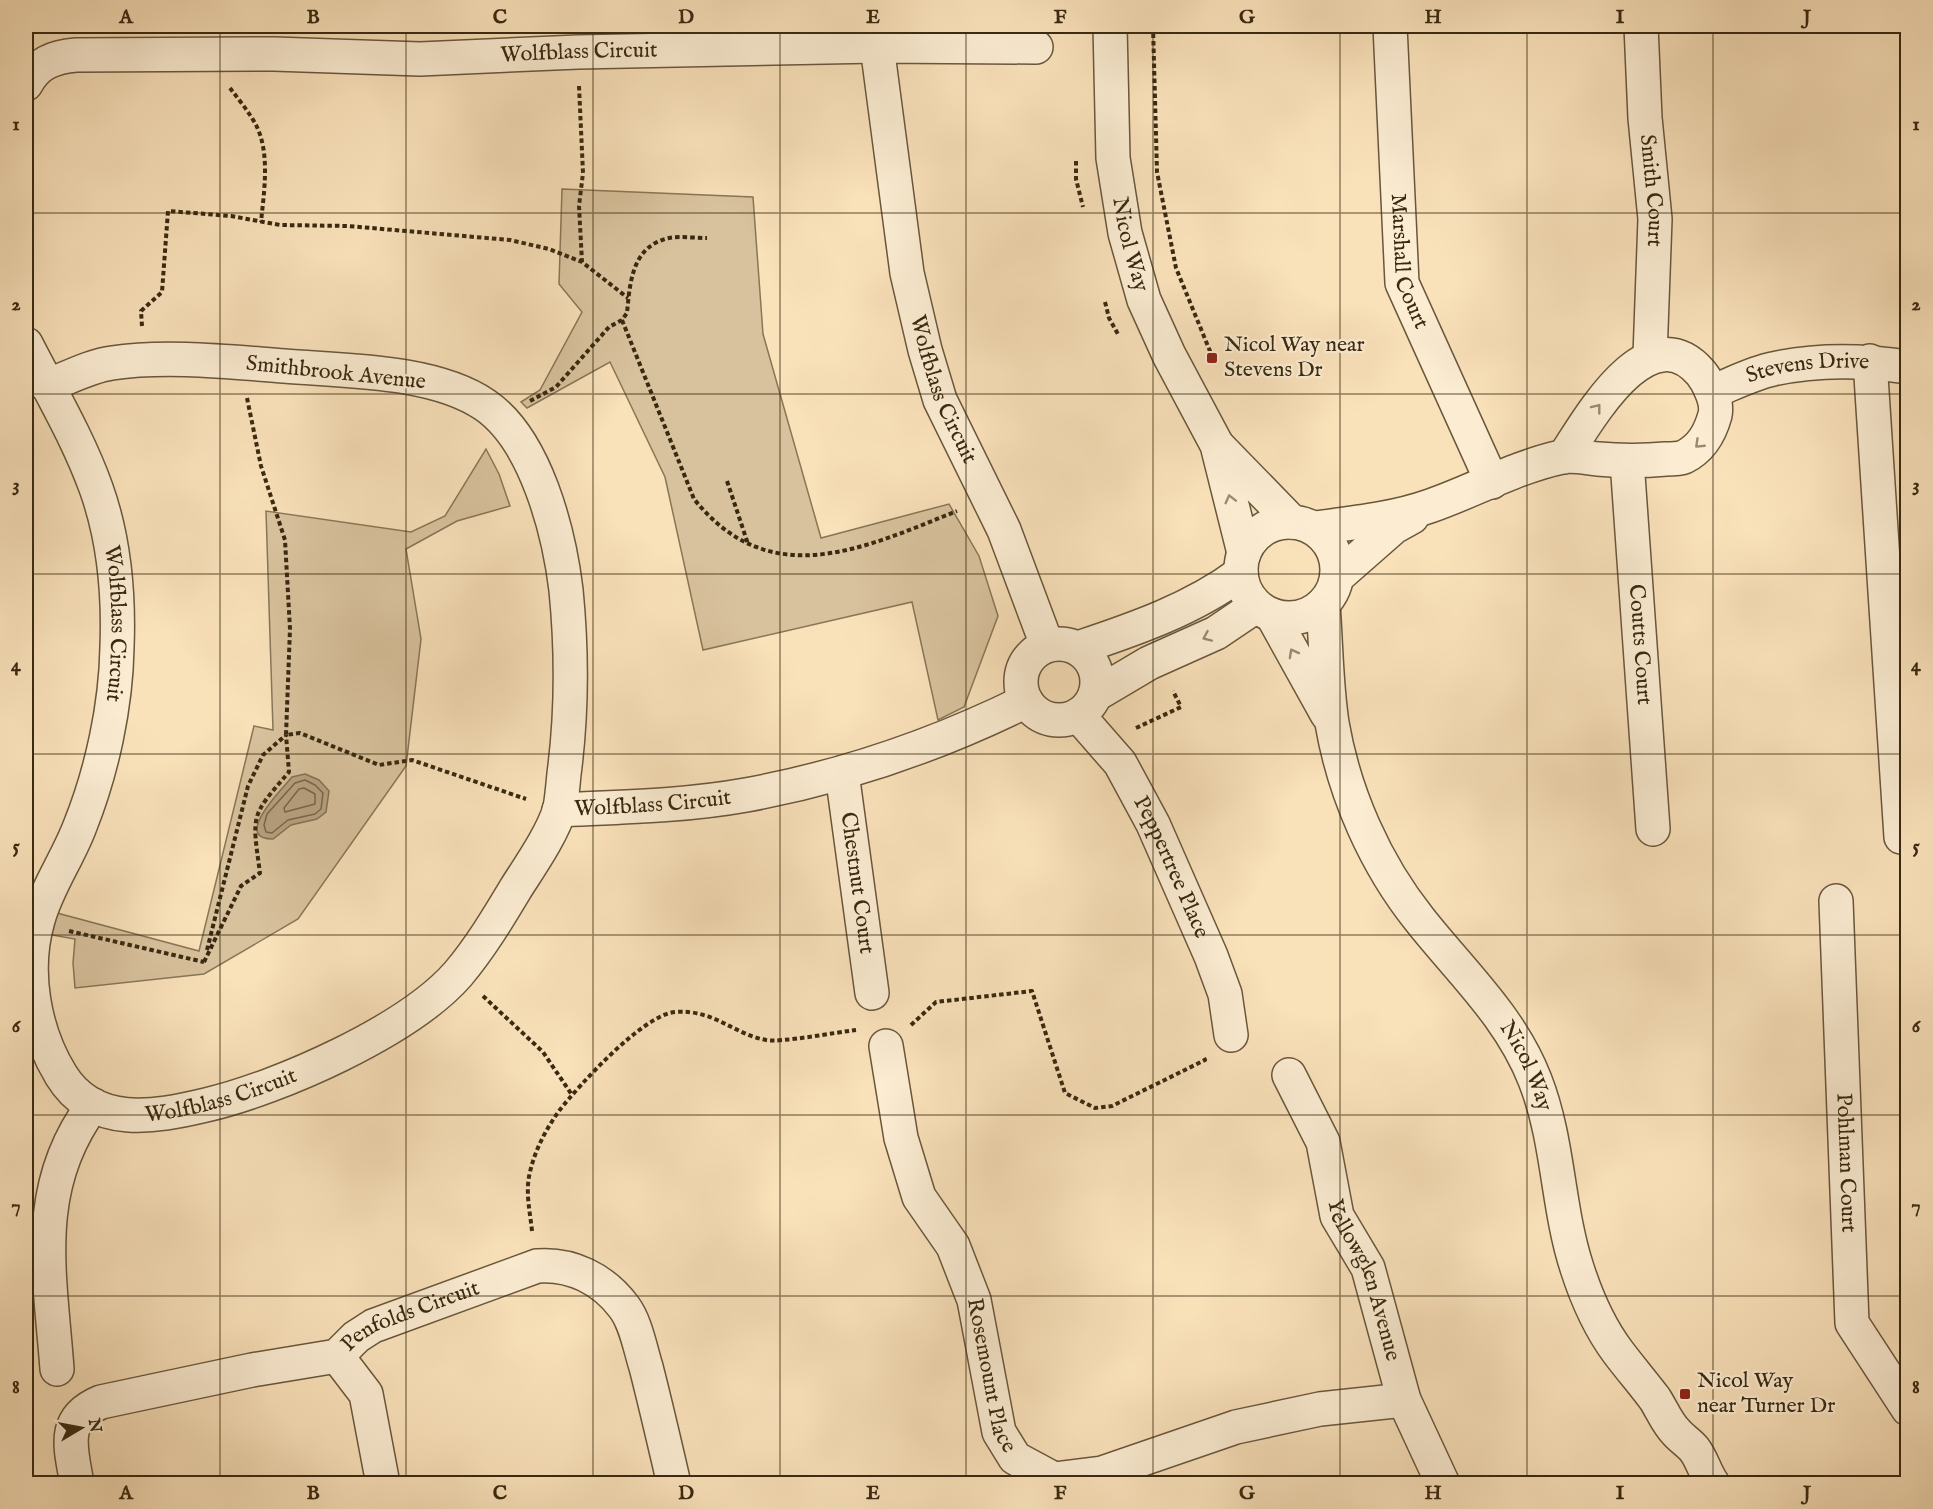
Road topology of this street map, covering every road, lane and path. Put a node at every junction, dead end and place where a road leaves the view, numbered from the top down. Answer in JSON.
{"nodes":[{"id":1,"x":1110,"y":26,"type":"edge"},
{"id":2,"x":1153,"y":26,"type":"edge"},
{"id":3,"x":1390,"y":26,"type":"edge"},
{"id":4,"x":1641,"y":26,"type":"edge"},
{"id":5,"x":877,"y":46,"type":"junction"},
{"id":6,"x":1036,"y":47,"type":"dead end"},
{"id":7,"x":578,"y":52,"type":"junction"},
{"id":8,"x":205,"y":55,"type":"junction"},
{"id":9,"x":26,"y":84,"type":"edge"},
{"id":10,"x":261,"y":222,"type":"junction"},
{"id":11,"x":706,"y":238,"type":"dead end"},
{"id":12,"x":582,"y":262,"type":"junction"},
{"id":13,"x":628,"y":298,"type":"junction"},
{"id":14,"x":622,"y":320,"type":"junction"},
{"id":15,"x":26,"y":344,"type":"edge"},
{"id":16,"x":1650,"y":356,"type":"junction"},
{"id":17,"x":146,"y":361,"type":"junction"},
{"id":18,"x":1870,"y":361,"type":"junction"},
{"id":19,"x":240,"y":362,"type":"junction"},
{"id":20,"x":1214,"y":362,"type":"dead end"},
{"id":21,"x":1908,"y":367,"type":"edge"},
{"id":22,"x":47,"y":386,"type":"junction"},
{"id":23,"x":1712,"y":392,"type":"junction"},
{"id":24,"x":502,"y":420,"type":"junction"},
{"id":25,"x":1217,"y":445,"type":"junction"},
{"id":26,"x":1563,"y":457,"type":"junction"},
{"id":27,"x":1627,"y":461,"type":"junction"},
{"id":28,"x":726,"y":481,"type":"dead end"},
{"id":29,"x":1492,"y":482,"type":"junction"},
{"id":30,"x":988,"y":499,"type":"junction"},
{"id":31,"x":1429,"y":507,"type":"junction"},
{"id":32,"x":1304,"y":525,"type":"junction"},
{"id":33,"x":748,"y":545,"type":"junction"},
{"id":34,"x":1242,"y":563,"type":"junction"},
{"id":35,"x":1330,"y":591,"type":"junction"},
{"id":36,"x":1264,"y":611,"type":"junction"},
{"id":37,"x":1062,"y":647,"type":"junction"},
{"id":38,"x":1026,"y":701,"type":"junction"},
{"id":39,"x":1087,"y":705,"type":"junction"},
{"id":40,"x":1332,"y":723,"type":"junction"},
{"id":41,"x":286,"y":735,"type":"junction"},
{"id":42,"x":842,"y":773,"type":"junction"},
{"id":43,"x":559,"y":810,"type":"junction"},
{"id":44,"x":1653,"y":829,"type":"dead end"},
{"id":45,"x":1901,"y":837,"type":"dead end"},
{"id":46,"x":1836,"y":901,"type":"dead end"},
{"id":47,"x":36,"y":924,"type":"junction"},
{"id":48,"x":204,"y":962,"type":"junction"},
{"id":49,"x":456,"y":976,"type":"junction"},
{"id":50,"x":872,"y":993,"type":"dead end"},
{"id":51,"x":1231,"y":1035,"type":"dead end"},
{"id":52,"x":873,"y":1038,"type":"junction"},
{"id":53,"x":1200,"y":1051,"type":"dead end"},
{"id":54,"x":1289,"y":1075,"type":"dead end"},
{"id":55,"x":572,"y":1095,"type":"junction"},
{"id":56,"x":93,"y":1105,"type":"junction"},
{"id":57,"x":537,"y":1266,"type":"junction"},
{"id":58,"x":337,"y":1356,"type":"junction"},
{"id":59,"x":57,"y":1370,"type":"dead end"},
{"id":60,"x":1404,"y":1401,"type":"junction"},
{"id":61,"x":1908,"y":1409,"type":"edge"},
{"id":62,"x":1675,"y":1431,"type":"junction"},
{"id":63,"x":77,"y":1484,"type":"edge"},
{"id":64,"x":383,"y":1484,"type":"edge"},
{"id":65,"x":674,"y":1484,"type":"edge"},
{"id":66,"x":1443,"y":1484,"type":"edge"},
{"id":67,"x":1686,"y":1484,"type":"edge"},
{"id":68,"x":1713,"y":1484,"type":"edge"}],
"edges":[{"from":1,"to":25,"type":"street","name":"Nicol Way"},
{"from":2,"to":20,"type":"path"},
{"from":3,"to":29,"type":"street","name":"Marshall Court"},
{"from":4,"to":16,"type":"street","name":"Smith Court"},
{"from":5,"to":6,"type":"street"},
{"from":5,"to":7,"type":"street","name":"Wolfblass Circuit"},
{"from":5,"to":30,"type":"street","name":"Wolfblass Circuit"},
{"from":7,"to":8,"type":"street","name":"Wolfblass Circuit"},
{"from":7,"to":12,"type":"path"},
{"from":8,"to":9,"type":"street","name":"Wolfblass Circuit"},
{"from":8,"to":10,"type":"path"},
{"from":10,"to":12,"type":"path"},
{"from":10,"to":17,"type":"path"},
{"from":11,"to":13,"type":"path"},
{"from":12,"to":13,"type":"path"},
{"from":13,"to":14,"type":"path"},
{"from":14,"to":24,"type":"path"},
{"from":14,"to":33,"type":"path"},
{"from":15,"to":22,"type":"street","name":"Wolfblass Circuit"},
{"from":16,"to":23,"type":"street"},
{"from":26,"to":16,"type":"street","one_way":true},
{"from":17,"to":19,"type":"street","name":"Smithbrook Avenue"},
{"from":17,"to":22,"type":"street","name":"Smithbrook Avenue"},
{"from":18,"to":21,"type":"street","name":"Stevens Drive"},
{"from":18,"to":23,"type":"street","name":"Stevens Drive"},
{"from":18,"to":45,"type":"street"},
{"from":19,"to":24,"type":"street","name":"Smithbrook Avenue"},
{"from":19,"to":41,"type":"path"},
{"from":22,"to":47,"type":"street","name":"Wolfblass Circuit"},
{"from":23,"to":27,"type":"street","one_way":true},
{"from":24,"to":43,"type":"street","name":"Smithbrook Avenue"},
{"from":25,"to":32,"type":"street","name":"Nicol Way"},
{"from":34,"to":25,"type":"street","name":"Nicol Way","one_way":true},
{"from":26,"to":27,"type":"street"},
{"from":26,"to":29,"type":"street"},
{"from":27,"to":44,"type":"street","name":"Coutts Court"},
{"from":28,"to":33,"type":"path"},
{"from":29,"to":31,"type":"street"},
{"from":30,"to":33,"type":"path"},
{"from":30,"to":37,"type":"street","name":"Wolfblass Circuit"},
{"from":31,"to":32,"type":"street"},
{"from":31,"to":35,"type":"street"},
{"from":32,"to":34,"type":"street"},
{"from":32,"to":35,"type":"street"},
{"from":34,"to":36,"type":"street"},
{"from":34,"to":37,"type":"street"},
{"from":35,"to":36,"type":"street"},
{"from":35,"to":40,"type":"street","name":"Nicol Way"},
{"from":36,"to":39,"type":"street","one_way":true},
{"from":40,"to":36,"type":"street","name":"Nicol Way","one_way":true},
{"from":37,"to":38,"type":"street"},
{"from":37,"to":39,"type":"street"},
{"from":38,"to":39,"type":"street"},
{"from":38,"to":42,"type":"street","name":"Wolfblass Circuit"},
{"from":39,"to":51,"type":"street","name":"Peppertree Place"},
{"from":40,"to":62,"type":"street","name":"Nicol Way"},
{"from":41,"to":43,"type":"path"},
{"from":41,"to":48,"type":"path"},
{"from":41,"to":48,"type":"path"},
{"from":42,"to":43,"type":"street","name":"Wolfblass Circuit"},
{"from":42,"to":50,"type":"street","name":"Chestnut Court"},
{"from":43,"to":49,"type":"street","name":"Wolfblass Circuit"},
{"from":46,"to":61,"type":"street","name":"Pohlman Court"},
{"from":47,"to":48,"type":"path"},
{"from":47,"to":56,"type":"street","name":"Wolfblass Circuit"},
{"from":49,"to":55,"type":"path"},
{"from":49,"to":56,"type":"street","name":"Wolfblass Circuit"},
{"from":52,"to":53,"type":"path"},
{"from":52,"to":55,"type":"path"},
{"from":52,"to":60,"type":"street","name":"Rosemount Place"},
{"from":54,"to":60,"type":"street","name":"Yellowglen Avenue"},
{"from":55,"to":57,"type":"path"},
{"from":56,"to":59,"type":"street"},
{"from":57,"to":58,"type":"street","name":"Penfolds Circuit"},
{"from":57,"to":65,"type":"street","name":"Penfolds Circuit"},
{"from":58,"to":63,"type":"street","name":"Penfolds Circuit"},
{"from":58,"to":64,"type":"street"},
{"from":60,"to":66,"type":"street","name":"Yellowglen Avenue"},
{"from":62,"to":67,"type":"street","name":"Nicol Way"},
{"from":62,"to":68,"type":"street","name":"Nicol Way"}]}
